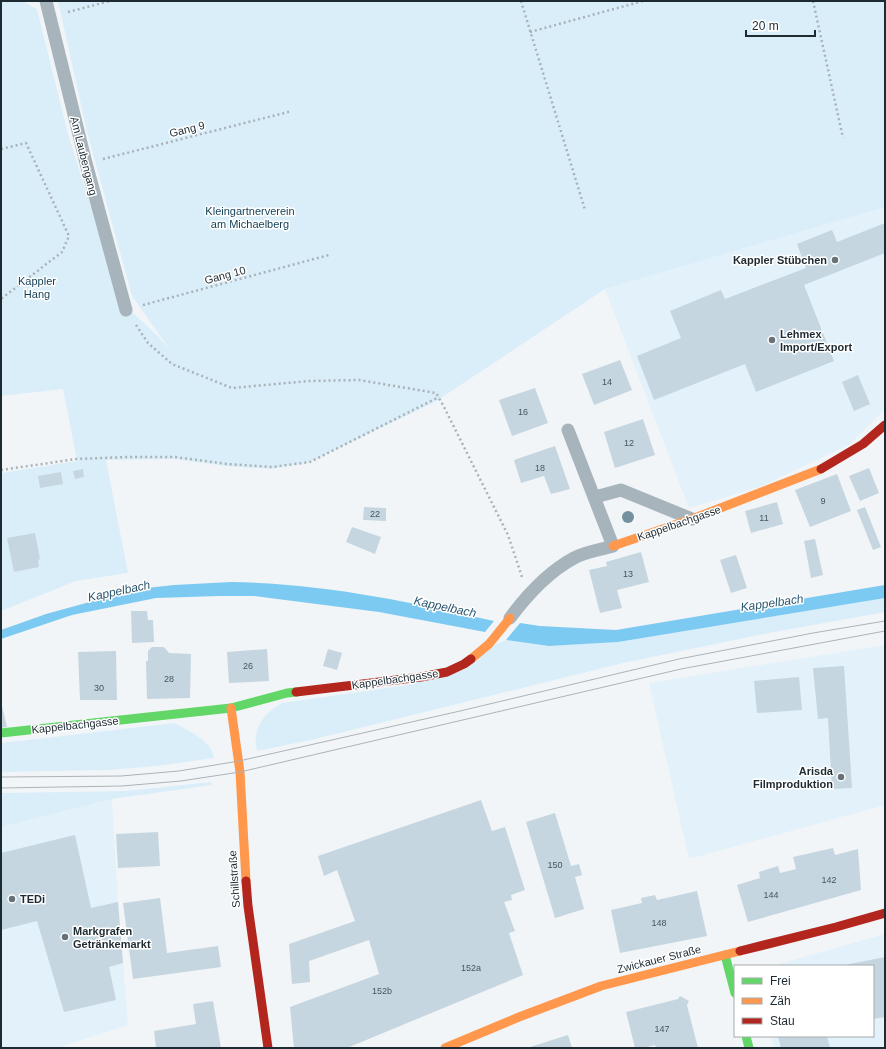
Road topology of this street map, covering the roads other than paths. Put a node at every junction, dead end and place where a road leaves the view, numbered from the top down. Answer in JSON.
{"nodes":[{"id":1,"x":46,"y":1,"type":"edge"},
{"id":2,"x":126,"y":310,"type":"road end"},
{"id":3,"x":885,"y":425,"type":"edge"},
{"id":4,"x":568,"y":430,"type":"dead end"},
{"id":5,"x":595,"y":498,"type":"junction"},
{"id":6,"x":692,"y":519,"type":"junction"},
{"id":7,"x":613,"y":546,"type":"junction"},
{"id":8,"x":510,"y":618,"type":"joint"},
{"id":9,"x":231,"y":708,"type":"junction"},
{"id":10,"x":1,"y":733,"type":"edge"},
{"id":11,"x":885,"y":913,"type":"edge"},
{"id":12,"x":725,"y":955,"type":"junction"},
{"id":13,"x":734,"y":989,"type":"edge"},
{"id":14,"x":746,"y":1037,"type":"edge"},
{"id":15,"x":268,"y":1048,"type":"edge"},
{"id":16,"x":445,"y":1048,"type":"edge"},
{"id":17,"x":749,"y":1048,"type":"edge"}],
"edges":[{"from":1,"to":2,"type":"lane","name":"Am Laubengang"},
{"from":3,"to":6,"type":"street","name":"Kappelbachgasse"},
{"from":4,"to":5,"type":"lane"},
{"from":5,"to":6,"type":"lane"},
{"from":5,"to":7,"type":"lane"},
{"from":6,"to":7,"type":"street","name":"Kappelbachgasse"},
{"from":7,"to":8,"type":"lane","name":"Kappelbachgasse"},
{"from":8,"to":9,"type":"street","name":"Kappelbachgasse"},
{"from":9,"to":10,"type":"street","name":"Kappelbachgasse"},
{"from":9,"to":15,"type":"street","name":"Schillstraße"},
{"from":11,"to":12,"type":"street","name":"Zwickauer Straße"},
{"from":12,"to":13,"type":"street"},
{"from":12,"to":16,"type":"street","name":"Zwickauer Straße"},
{"from":14,"to":17,"type":"street"}]}
